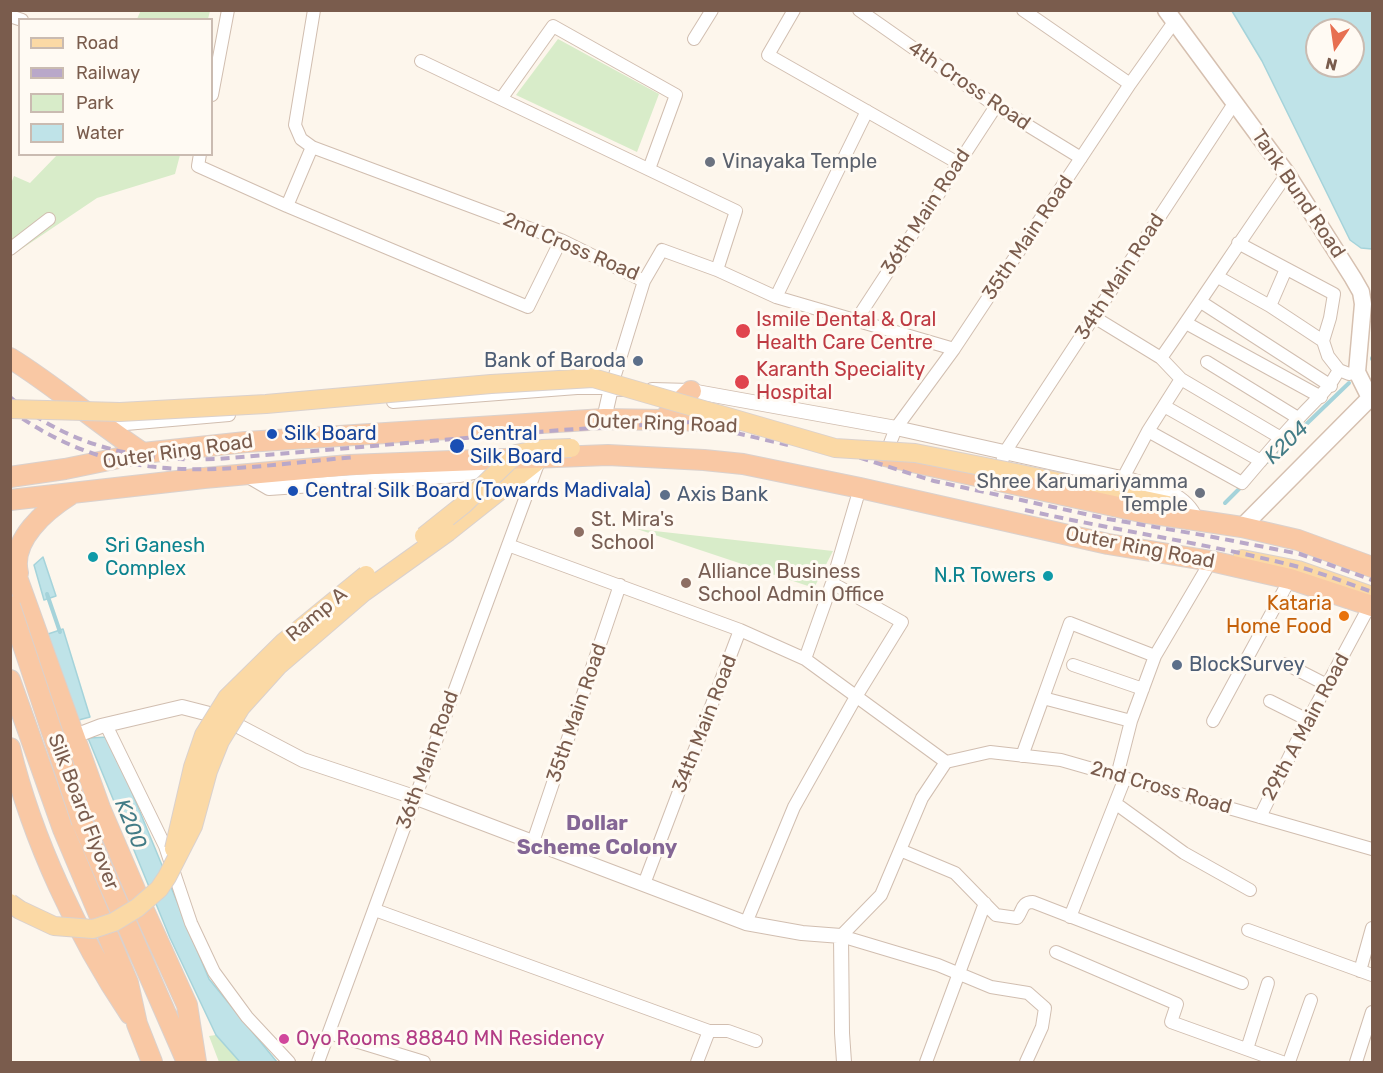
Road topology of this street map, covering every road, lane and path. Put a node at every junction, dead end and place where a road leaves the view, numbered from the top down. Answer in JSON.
{"nodes":[{"id":1,"x":228,"y":10,"type":"edge"},
{"id":2,"x":314,"y":10,"type":"edge"},
{"id":3,"x":712,"y":10,"type":"edge"},
{"id":4,"x":794,"y":10,"type":"edge"},
{"id":5,"x":858,"y":10,"type":"edge"},
{"id":6,"x":1023,"y":10,"type":"edge"},
{"id":7,"x":1170,"y":16,"type":"edge"},
{"id":8,"x":694,"y":39,"type":"dead end"},
{"id":9,"x":420,"y":61,"type":"dead end"},
{"id":10,"x":1130,"y":84,"type":"junction"},
{"id":11,"x":213,"y":90,"type":"edge"},
{"id":12,"x":501,"y":99,"type":"junction"},
{"id":13,"x":1235,"y":102,"type":"junction"},
{"id":14,"x":996,"y":106,"type":"junction"},
{"id":15,"x":867,"y":111,"type":"junction"},
{"id":16,"x":312,"y":147,"type":"junction"},
{"id":17,"x":200,"y":156,"type":"edge"},
{"id":18,"x":1081,"y":158,"type":"junction"},
{"id":19,"x":958,"y":163,"type":"junction"},
{"id":20,"x":649,"y":169,"type":"junction"},
{"id":21,"x":1287,"y":174,"type":"junction"},
{"id":22,"x":287,"y":206,"type":"junction"},
{"id":23,"x":49,"y":219,"type":"dead end"},
{"id":24,"x":561,"y":240,"type":"junction"},
{"id":25,"x":1238,"y":243,"type":"junction"},
{"id":26,"x":10,"y":249,"type":"edge"},
{"id":27,"x":1286,"y":269,"type":"junction"},
{"id":28,"x":717,"y":270,"type":"junction"},
{"id":29,"x":1218,"y":277,"type":"junction"},
{"id":30,"x":644,"y":281,"type":"junction"},
{"id":31,"x":776,"y":297,"type":"junction"},
{"id":32,"x":1201,"y":302,"type":"junction"},
{"id":33,"x":1270,"y":306,"type":"junction"},
{"id":34,"x":1094,"y":317,"type":"junction"},
{"id":35,"x":857,"y":319,"type":"junction"},
{"id":36,"x":1186,"y":323,"type":"junction"},
{"id":37,"x":1323,"y":340,"type":"junction"},
{"id":38,"x":954,"y":349,"type":"junction"},
{"id":39,"x":10,"y":358,"type":"edge"},
{"id":40,"x":1161,"y":358,"type":"junction"},
{"id":41,"x":1207,"y":362,"type":"dead end"},
{"id":42,"x":1339,"y":370,"type":"junction"},
{"id":43,"x":1358,"y":372,"type":"junction"},
{"id":44,"x":1181,"y":379,"type":"junction"},
{"id":45,"x":1331,"y":386,"type":"junction"},
{"id":46,"x":611,"y":388,"type":"junction"},
{"id":47,"x":691,"y":391,"type":"junction"},
{"id":48,"x":1321,"y":397,"type":"junction"},
{"id":49,"x":1371,"y":397,"type":"edge"},
{"id":50,"x":1164,"y":406,"type":"junction"},
{"id":51,"x":10,"y":409,"type":"edge"},
{"id":52,"x":1298,"y":418,"type":"junction"},
{"id":53,"x":604,"y":419,"type":"junction"},
{"id":54,"x":662,"y":420,"type":"junction"},
{"id":55,"x":102,"y":426,"type":"junction"},
{"id":56,"x":896,"y":428,"type":"junction"},
{"id":57,"x":1148,"y":431,"type":"junction"},
{"id":58,"x":1281,"y":438,"type":"junction"},
{"id":59,"x":835,"y":448,"type":"junction"},
{"id":60,"x":1005,"y":452,"type":"junction"},
{"id":61,"x":143,"y":453,"type":"junction"},
{"id":62,"x":885,"y":456,"type":"junction"},
{"id":63,"x":540,"y":459,"type":"junction"},
{"id":64,"x":1261,"y":461,"type":"junction"},
{"id":65,"x":10,"y":477,"type":"edge"},
{"id":66,"x":1123,"y":478,"type":"junction"},
{"id":67,"x":996,"y":481,"type":"junction"},
{"id":68,"x":860,"y":488,"type":"junction"},
{"id":69,"x":75,"y":492,"type":"junction"},
{"id":70,"x":10,"y":500,"type":"edge"},
{"id":71,"x":1189,"y":518,"type":"junction"},
{"id":72,"x":1242,"y":527,"type":"junction"},
{"id":73,"x":508,"y":545,"type":"junction"},
{"id":74,"x":10,"y":558,"type":"edge"},
{"id":75,"x":1211,"y":561,"type":"junction"},
{"id":76,"x":1372,"y":567,"type":"edge"},
{"id":77,"x":1372,"y":574,"type":"edge"},
{"id":78,"x":1290,"y":579,"type":"junction"},
{"id":79,"x":832,"y":583,"type":"junction"},
{"id":80,"x":620,"y":585,"type":"junction"},
{"id":81,"x":18,"y":602,"type":"edge"},
{"id":82,"x":1372,"y":603,"type":"edge"},
{"id":83,"x":740,"y":630,"type":"junction"},
{"id":84,"x":45,"y":656,"type":"junction"},
{"id":85,"x":1155,"y":656,"type":"junction"},
{"id":86,"x":805,"y":659,"type":"junction"},
{"id":87,"x":1286,"y":664,"type":"dead end"},
{"id":88,"x":1073,"y":665,"type":"dead end"},
{"id":89,"x":10,"y":667,"type":"edge"},
{"id":90,"x":10,"y":680,"type":"edge"},
{"id":91,"x":1327,"y":685,"type":"junction"},
{"id":92,"x":1143,"y":689,"type":"junction"},
{"id":93,"x":857,"y":695,"type":"junction"},
{"id":94,"x":1043,"y":698,"type":"junction"},
{"id":95,"x":1270,"y":701,"type":"dead end"},
{"id":96,"x":1308,"y":720,"type":"junction"},
{"id":97,"x":1131,"y":721,"type":"junction"},
{"id":98,"x":1213,"y":721,"type":"dead end"},
{"id":99,"x":104,"y":726,"type":"junction"},
{"id":100,"x":80,"y":734,"type":"junction"},
{"id":101,"x":10,"y":748,"type":"edge"},
{"id":102,"x":1022,"y":756,"type":"junction"},
{"id":103,"x":946,"y":762,"type":"junction"},
{"id":104,"x":1121,"y":777,"type":"junction"},
{"id":105,"x":15,"y":778,"type":"edge"},
{"id":106,"x":414,"y":797,"type":"junction"},
{"id":107,"x":1115,"y":803,"type":"junction"},
{"id":108,"x":1260,"y":817,"type":"junction"},
{"id":109,"x":533,"y":842,"type":"junction"},
{"id":110,"x":1372,"y":849,"type":"edge"},
{"id":111,"x":900,"y":850,"type":"junction"},
{"id":112,"x":167,"y":877,"type":"junction"},
{"id":113,"x":644,"y":884,"type":"junction"},
{"id":114,"x":1250,"y":890,"type":"dead end"},
{"id":115,"x":10,"y":903,"type":"edge"},
{"id":116,"x":985,"y":903,"type":"junction"},
{"id":117,"x":375,"y":910,"type":"junction"},
{"id":118,"x":1070,"y":917,"type":"junction"},
{"id":119,"x":746,"y":923,"type":"junction"},
{"id":120,"x":1372,"y":928,"type":"edge"},
{"id":121,"x":1248,"y":930,"type":"dead end"},
{"id":122,"x":841,"y":936,"type":"junction"},
{"id":123,"x":1056,"y":952,"type":"dead end"},
{"id":124,"x":1366,"y":973,"type":"edge"},
{"id":125,"x":960,"y":974,"type":"junction"},
{"id":126,"x":1242,"y":983,"type":"dead end"},
{"id":127,"x":1268,"y":983,"type":"dead end"},
{"id":128,"x":1311,"y":1000,"type":"dead end"},
{"id":129,"x":1372,"y":1012,"type":"edge"},
{"id":130,"x":137,"y":1024,"type":"junction"},
{"id":131,"x":708,"y":1031,"type":"junction"},
{"id":132,"x":329,"y":1033,"type":"junction"},
{"id":133,"x":756,"y":1041,"type":"dead end"},
{"id":134,"x":1247,"y":1049,"type":"junction"},
{"id":135,"x":152,"y":1062,"type":"edge"},
{"id":136,"x":187,"y":1062,"type":"edge"},
{"id":137,"x":196,"y":1062,"type":"edge"},
{"id":138,"x":289,"y":1062,"type":"edge"},
{"id":139,"x":318,"y":1062,"type":"edge"},
{"id":140,"x":424,"y":1062,"type":"edge"},
{"id":141,"x":697,"y":1062,"type":"edge"},
{"id":142,"x":844,"y":1062,"type":"edge"},
{"id":143,"x":926,"y":1062,"type":"edge"},
{"id":144,"x":1026,"y":1062,"type":"edge"},
{"id":145,"x":1282,"y":1062,"type":"edge"},
{"id":146,"x":1289,"y":1062,"type":"edge"},
{"id":147,"x":1356,"y":1062,"type":"edge"}],
"edges":[{"from":1,"to":11,"type":"street"},
{"from":2,"to":16,"type":"street"},
{"from":3,"to":8,"type":"street"},
{"from":4,"to":15,"type":"street"},
{"from":5,"to":14,"type":"street","name":"4th Cross Road"},
{"from":6,"to":10,"type":"street"},
{"from":7,"to":10,"type":"street","name":"35th Main Road"},
{"from":7,"to":13,"type":"main road","name":"Tank Bund Road"},
{"from":9,"to":12,"type":"street"},
{"from":10,"to":18,"type":"street","name":"35th Main Road"},
{"from":12,"to":20,"type":"street"},
{"from":12,"to":20,"type":"street"},
{"from":13,"to":21,"type":"main road","name":"Tank Bund Road"},
{"from":13,"to":34,"type":"street","name":"34th Main Road"},
{"from":14,"to":18,"type":"street","name":"4th Cross Road"},
{"from":14,"to":19,"type":"street","name":"36th Main Road"},
{"from":15,"to":19,"type":"street"},
{"from":15,"to":31,"type":"street"},
{"from":16,"to":22,"type":"street"},
{"from":16,"to":24,"type":"street","name":"2nd Cross Road"},
{"from":17,"to":22,"type":"street"},
{"from":18,"to":38,"type":"street","name":"35th Main Road"},
{"from":19,"to":35,"type":"street","name":"36th Main Road"},
{"from":20,"to":28,"type":"street"},
{"from":21,"to":25,"type":"street"},
{"from":21,"to":43,"type":"main road","name":"Tank Bund Road"},
{"from":22,"to":24,"type":"street"},
{"from":23,"to":26,"type":"street"},
{"from":24,"to":30,"type":"street","name":"2nd Cross Road"},
{"from":25,"to":27,"type":"street"},
{"from":25,"to":29,"type":"street"},
{"from":27,"to":33,"type":"street"},
{"from":27,"to":37,"type":"street"},
{"from":28,"to":30,"type":"street","name":"2nd Cross Road"},
{"from":28,"to":31,"type":"street","name":"2nd Cross Road"},
{"from":29,"to":32,"type":"street"},
{"from":29,"to":33,"type":"street"},
{"from":30,"to":46,"type":"street"},
{"from":31,"to":35,"type":"street","name":"2nd Cross Road"},
{"from":32,"to":36,"type":"street"},
{"from":32,"to":45,"type":"street"},
{"from":33,"to":37,"type":"street"},
{"from":34,"to":40,"type":"street"},
{"from":34,"to":60,"type":"street","name":"34th Main Road"},
{"from":35,"to":38,"type":"street","name":"2nd Cross Road"},
{"from":36,"to":40,"type":"street"},
{"from":36,"to":48,"type":"street"},
{"from":37,"to":42,"type":"street"},
{"from":38,"to":56,"type":"street","name":"35th Main Road"},
{"from":39,"to":55,"type":"highway"},
{"from":40,"to":44,"type":"street"},
{"from":41,"to":52,"type":"street"},
{"from":42,"to":43,"type":"street"},
{"from":42,"to":45,"type":"street"},
{"from":43,"to":49,"type":"main road","name":"Tank Bund Road"},
{"from":44,"to":50,"type":"street"},
{"from":44,"to":58,"type":"street"},
{"from":45,"to":48,"type":"street"},
{"from":46,"to":47,"type":"street"},
{"from":46,"to":53,"type":"street"},
{"from":46,"to":55,"type":"street"},
{"from":47,"to":54,"type":"highway"},
{"from":47,"to":56,"type":"street"},
{"from":48,"to":52,"type":"street"},
{"from":49,"to":72,"type":"main road","name":"Tank Bund Road"},
{"from":50,"to":57,"type":"street"},
{"from":50,"to":64,"type":"street"},
{"from":51,"to":59,"type":"main road","bridge":true},
{"from":52,"to":58,"type":"street"},
{"from":53,"to":54,"type":"highway","name":"Outer Ring Road"},
{"from":53,"to":61,"type":"highway","name":"Outer Ring Road"},
{"from":54,"to":62,"type":"highway","name":"Outer Ring Road"},
{"from":55,"to":61,"type":"highway"},
{"from":56,"to":60,"type":"street"},
{"from":56,"to":62,"type":"street","name":"35th Main Road"},
{"from":57,"to":64,"type":"street"},
{"from":57,"to":66,"type":"street"},
{"from":58,"to":64,"type":"street"},
{"from":59,"to":71,"type":"main road","bridge":true},
{"from":59,"to":77,"type":"main road","bridge":true},
{"from":60,"to":66,"type":"street"},
{"from":60,"to":67,"type":"street","name":"34th Main Road"},
{"from":61,"to":65,"type":"highway","name":"Outer Ring Road"},
{"from":62,"to":67,"type":"highway","name":"Outer Ring Road"},
{"from":63,"to":68,"type":"highway","name":"Outer Ring Road"},
{"from":63,"to":69,"type":"highway","name":"Outer Ring Road"},
{"from":63,"to":73,"type":"street","name":"36th Main Road"},
{"from":63,"to":112,"type":"main road","bridge":true},
{"from":66,"to":71,"type":"street"},
{"from":67,"to":71,"type":"highway","name":"Outer Ring Road"},
{"from":68,"to":75,"type":"highway","name":"Outer Ring Road"},
{"from":68,"to":79,"type":"street"},
{"from":69,"to":70,"type":"highway","name":"Outer Ring Road"},
{"from":69,"to":81,"type":"highway"},
{"from":71,"to":72,"type":"highway","name":"Outer Ring Road"},
{"from":72,"to":76,"type":"highway","name":"Outer Ring Road"},
{"from":73,"to":80,"type":"street"},
{"from":73,"to":106,"type":"street","name":"36th Main Road"},
{"from":74,"to":81,"type":"highway"},
{"from":75,"to":78,"type":"highway","name":"Outer Ring Road"},
{"from":75,"to":85,"type":"street"},
{"from":78,"to":82,"type":"highway","name":"Outer Ring Road"},
{"from":78,"to":98,"type":"street"},
{"from":79,"to":86,"type":"street"},
{"from":79,"to":93,"type":"street"},
{"from":80,"to":83,"type":"street"},
{"from":80,"to":109,"type":"street","name":"35th Main Road"},
{"from":81,"to":84,"type":"highway"},
{"from":81,"to":136,"type":"highway","name":"Silk Board Flyover","bridge":true},
{"from":82,"to":91,"type":"street","name":"29th A Main Road"},
{"from":82,"to":112,"type":"main road","name":"Ramp A","bridge":true},
{"from":83,"to":86,"type":"street"},
{"from":83,"to":113,"type":"street","name":"34th Main Road"},
{"from":84,"to":89,"type":"highway"},
{"from":84,"to":100,"type":"highway"},
{"from":85,"to":92,"type":"street"},
{"from":85,"to":94,"type":"street"},
{"from":86,"to":93,"type":"street"},
{"from":87,"to":91,"type":"street"},
{"from":88,"to":92,"type":"street"},
{"from":90,"to":130,"type":"highway","name":"Silk Board Flyover"},
{"from":91,"to":96,"type":"street","name":"29th A Main Road"},
{"from":92,"to":97,"type":"street"},
{"from":93,"to":103,"type":"street"},
{"from":93,"to":119,"type":"street"},
{"from":94,"to":97,"type":"street"},
{"from":94,"to":102,"type":"street"},
{"from":95,"to":96,"type":"street"},
{"from":96,"to":108,"type":"street","name":"29th A Main Road"},
{"from":97,"to":104,"type":"street"},
{"from":99,"to":100,"type":"street"},
{"from":99,"to":106,"type":"street"},
{"from":99,"to":138,"type":"street"},
{"from":100,"to":137,"type":"highway"},
{"from":101,"to":105,"type":"highway"},
{"from":102,"to":103,"type":"street","name":"2nd Cross Road"},
{"from":102,"to":104,"type":"street","name":"2nd Cross Road"},
{"from":103,"to":111,"type":"street"},
{"from":104,"to":107,"type":"street"},
{"from":104,"to":108,"type":"street","name":"2nd Cross Road"},
{"from":105,"to":130,"type":"highway"},
{"from":106,"to":109,"type":"street"},
{"from":106,"to":117,"type":"street","name":"36th Main Road"},
{"from":107,"to":114,"type":"street"},
{"from":107,"to":118,"type":"street"},
{"from":108,"to":110,"type":"street","name":"2nd Cross Road"},
{"from":109,"to":113,"type":"street"},
{"from":111,"to":116,"type":"street"},
{"from":111,"to":122,"type":"street"},
{"from":112,"to":115,"type":"main road","bridge":true},
{"from":113,"to":119,"type":"street"},
{"from":116,"to":118,"type":"street"},
{"from":116,"to":125,"type":"street"},
{"from":117,"to":131,"type":"street"},
{"from":117,"to":132,"type":"street","name":"36th Main Road"},
{"from":118,"to":126,"type":"street"},
{"from":119,"to":122,"type":"street"},
{"from":120,"to":124,"type":"street"},
{"from":121,"to":124,"type":"street"},
{"from":122,"to":125,"type":"street"},
{"from":122,"to":142,"type":"street"},
{"from":123,"to":134,"type":"street"},
{"from":125,"to":143,"type":"street"},
{"from":125,"to":144,"type":"street"},
{"from":127,"to":134,"type":"street"},
{"from":128,"to":146,"type":"street"},
{"from":129,"to":147,"type":"street"},
{"from":130,"to":135,"type":"highway"},
{"from":131,"to":133,"type":"street"},
{"from":131,"to":141,"type":"street"},
{"from":132,"to":139,"type":"street","name":"36th Main Road"},
{"from":132,"to":140,"type":"street"},
{"from":134,"to":145,"type":"street"}]}
